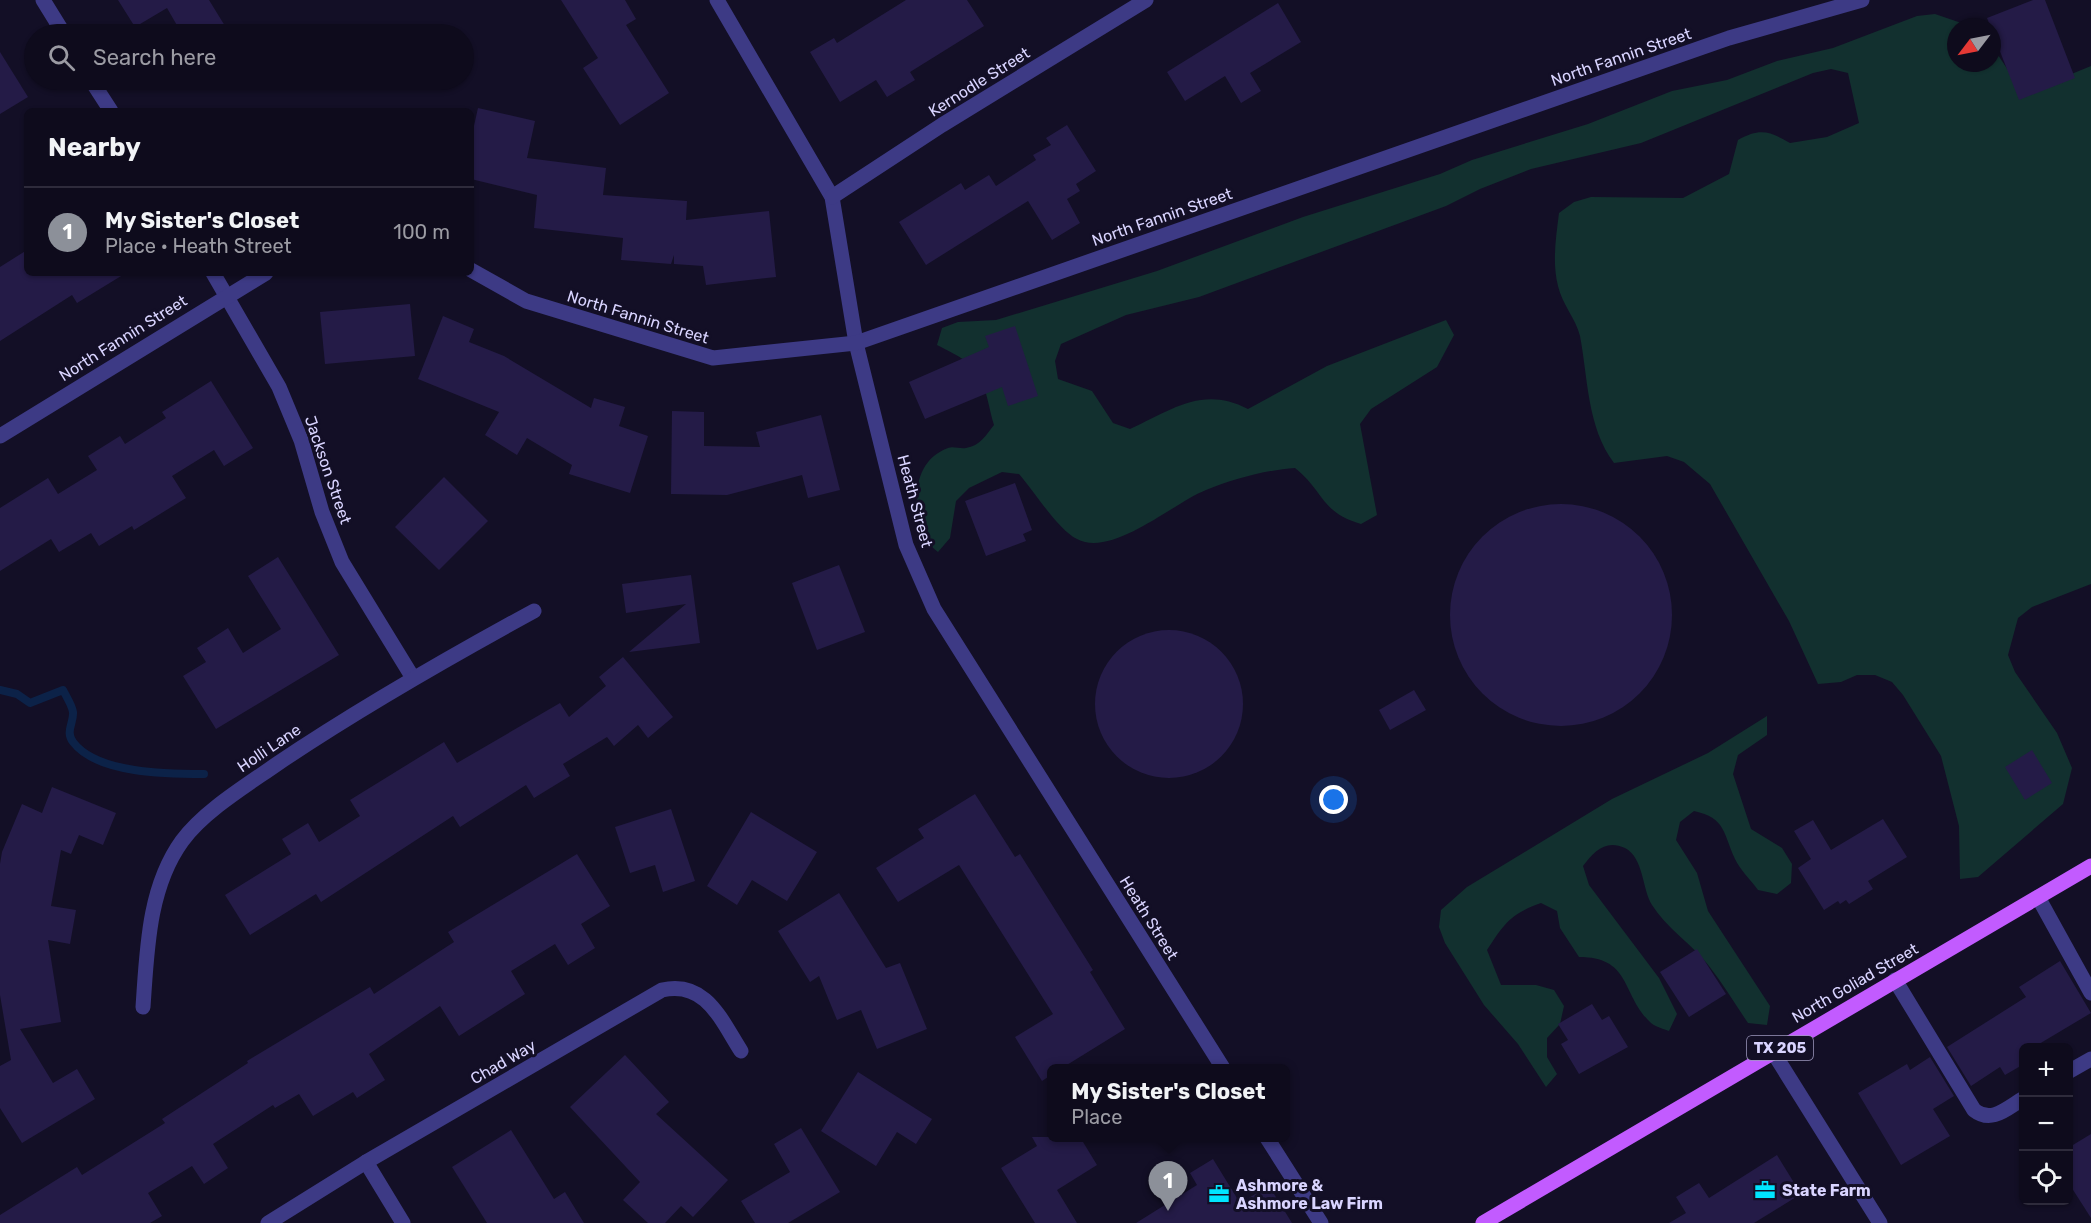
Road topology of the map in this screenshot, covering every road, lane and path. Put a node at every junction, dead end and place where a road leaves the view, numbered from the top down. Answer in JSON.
{"nodes":[{"id":1,"x":43,"y":0,"type":"edge"},
{"id":2,"x":717,"y":0,"type":"edge"},
{"id":3,"x":1146,"y":0,"type":"edge"},
{"id":4,"x":1862,"y":0,"type":"edge"},
{"id":5,"x":58,"y":24,"type":"edge"},
{"id":6,"x":98,"y":90,"type":"edge"},
{"id":7,"x":109,"y":108,"type":"edge"},
{"id":8,"x":832,"y":197,"type":"junction"},
{"id":9,"x":474,"y":272,"type":"edge"},
{"id":10,"x":215,"y":276,"type":"edge"},
{"id":11,"x":261,"y":276,"type":"edge"},
{"id":12,"x":227,"y":295,"type":"junction"},
{"id":13,"x":856,"y":343,"type":"junction"},
{"id":14,"x":0,"y":436,"type":"edge"},
{"id":15,"x":534,"y":610,"type":"dead end"},
{"id":16,"x":413,"y":678,"type":"junction"},
{"id":17,"x":2091,"y":866,"type":"edge"},
{"id":18,"x":2037,"y":897,"type":"junction"},
{"id":19,"x":1895,"y":980,"type":"junction"},
{"id":20,"x":2091,"y":993,"type":"edge"},
{"id":21,"x":143,"y":1006,"type":"dead end"},
{"id":22,"x":741,"y":1051,"type":"dead end"},
{"id":23,"x":1773,"y":1052,"type":"junction"},
{"id":24,"x":2091,"y":1059,"type":"edge"},
{"id":25,"x":1220,"y":1064,"type":"edge"},
{"id":26,"x":2073,"y":1069,"type":"edge"},
{"id":27,"x":2019,"y":1101,"type":"edge"},
{"id":28,"x":1270,"y":1142,"type":"edge"},
{"id":29,"x":366,"y":1162,"type":"junction"},
{"id":30,"x":268,"y":1223,"type":"edge"},
{"id":31,"x":403,"y":1223,"type":"edge"},
{"id":32,"x":1321,"y":1223,"type":"edge"},
{"id":33,"x":1483,"y":1223,"type":"edge"},
{"id":34,"x":1880,"y":1223,"type":"edge"}],
"edges":[{"from":1,"to":5,"type":"street"},
{"from":2,"to":8,"type":"street","name":"Heath Street"},
{"from":3,"to":8,"type":"street","name":"Kernodle Street"},
{"from":4,"to":13,"type":"street","name":"North Fannin Street"},
{"from":6,"to":7,"type":"street"},
{"from":8,"to":13,"type":"street","name":"Heath Street"},
{"from":9,"to":13,"type":"street","name":"North Fannin Street"},
{"from":10,"to":12,"type":"street","name":"Jackson Street"},
{"from":11,"to":12,"type":"street","name":"North Fannin Street"},
{"from":12,"to":14,"type":"street","name":"North Fannin Street"},
{"from":12,"to":16,"type":"street","name":"Jackson Street"},
{"from":13,"to":25,"type":"street","name":"Heath Street"},
{"from":15,"to":16,"type":"street","name":"Holli Lane"},
{"from":16,"to":21,"type":"street","name":"Holli Lane"},
{"from":17,"to":18,"type":"main road","name":"North Goliad Street","number":"TX 205"},
{"from":18,"to":19,"type":"main road","name":"North Goliad Street","number":"TX 205"},
{"from":18,"to":20,"type":"street"},
{"from":19,"to":23,"type":"main road","name":"North Goliad Street","number":"TX 205"},
{"from":19,"to":27,"type":"street"},
{"from":22,"to":29,"type":"street","name":"Chad Way"},
{"from":23,"to":33,"type":"main road","name":"North Goliad Street","number":"TX 205"},
{"from":23,"to":34,"type":"street"},
{"from":24,"to":26,"type":"street"},
{"from":28,"to":32,"type":"street"},
{"from":29,"to":30,"type":"street","name":"Chad Way"},
{"from":29,"to":31,"type":"street"}]}
